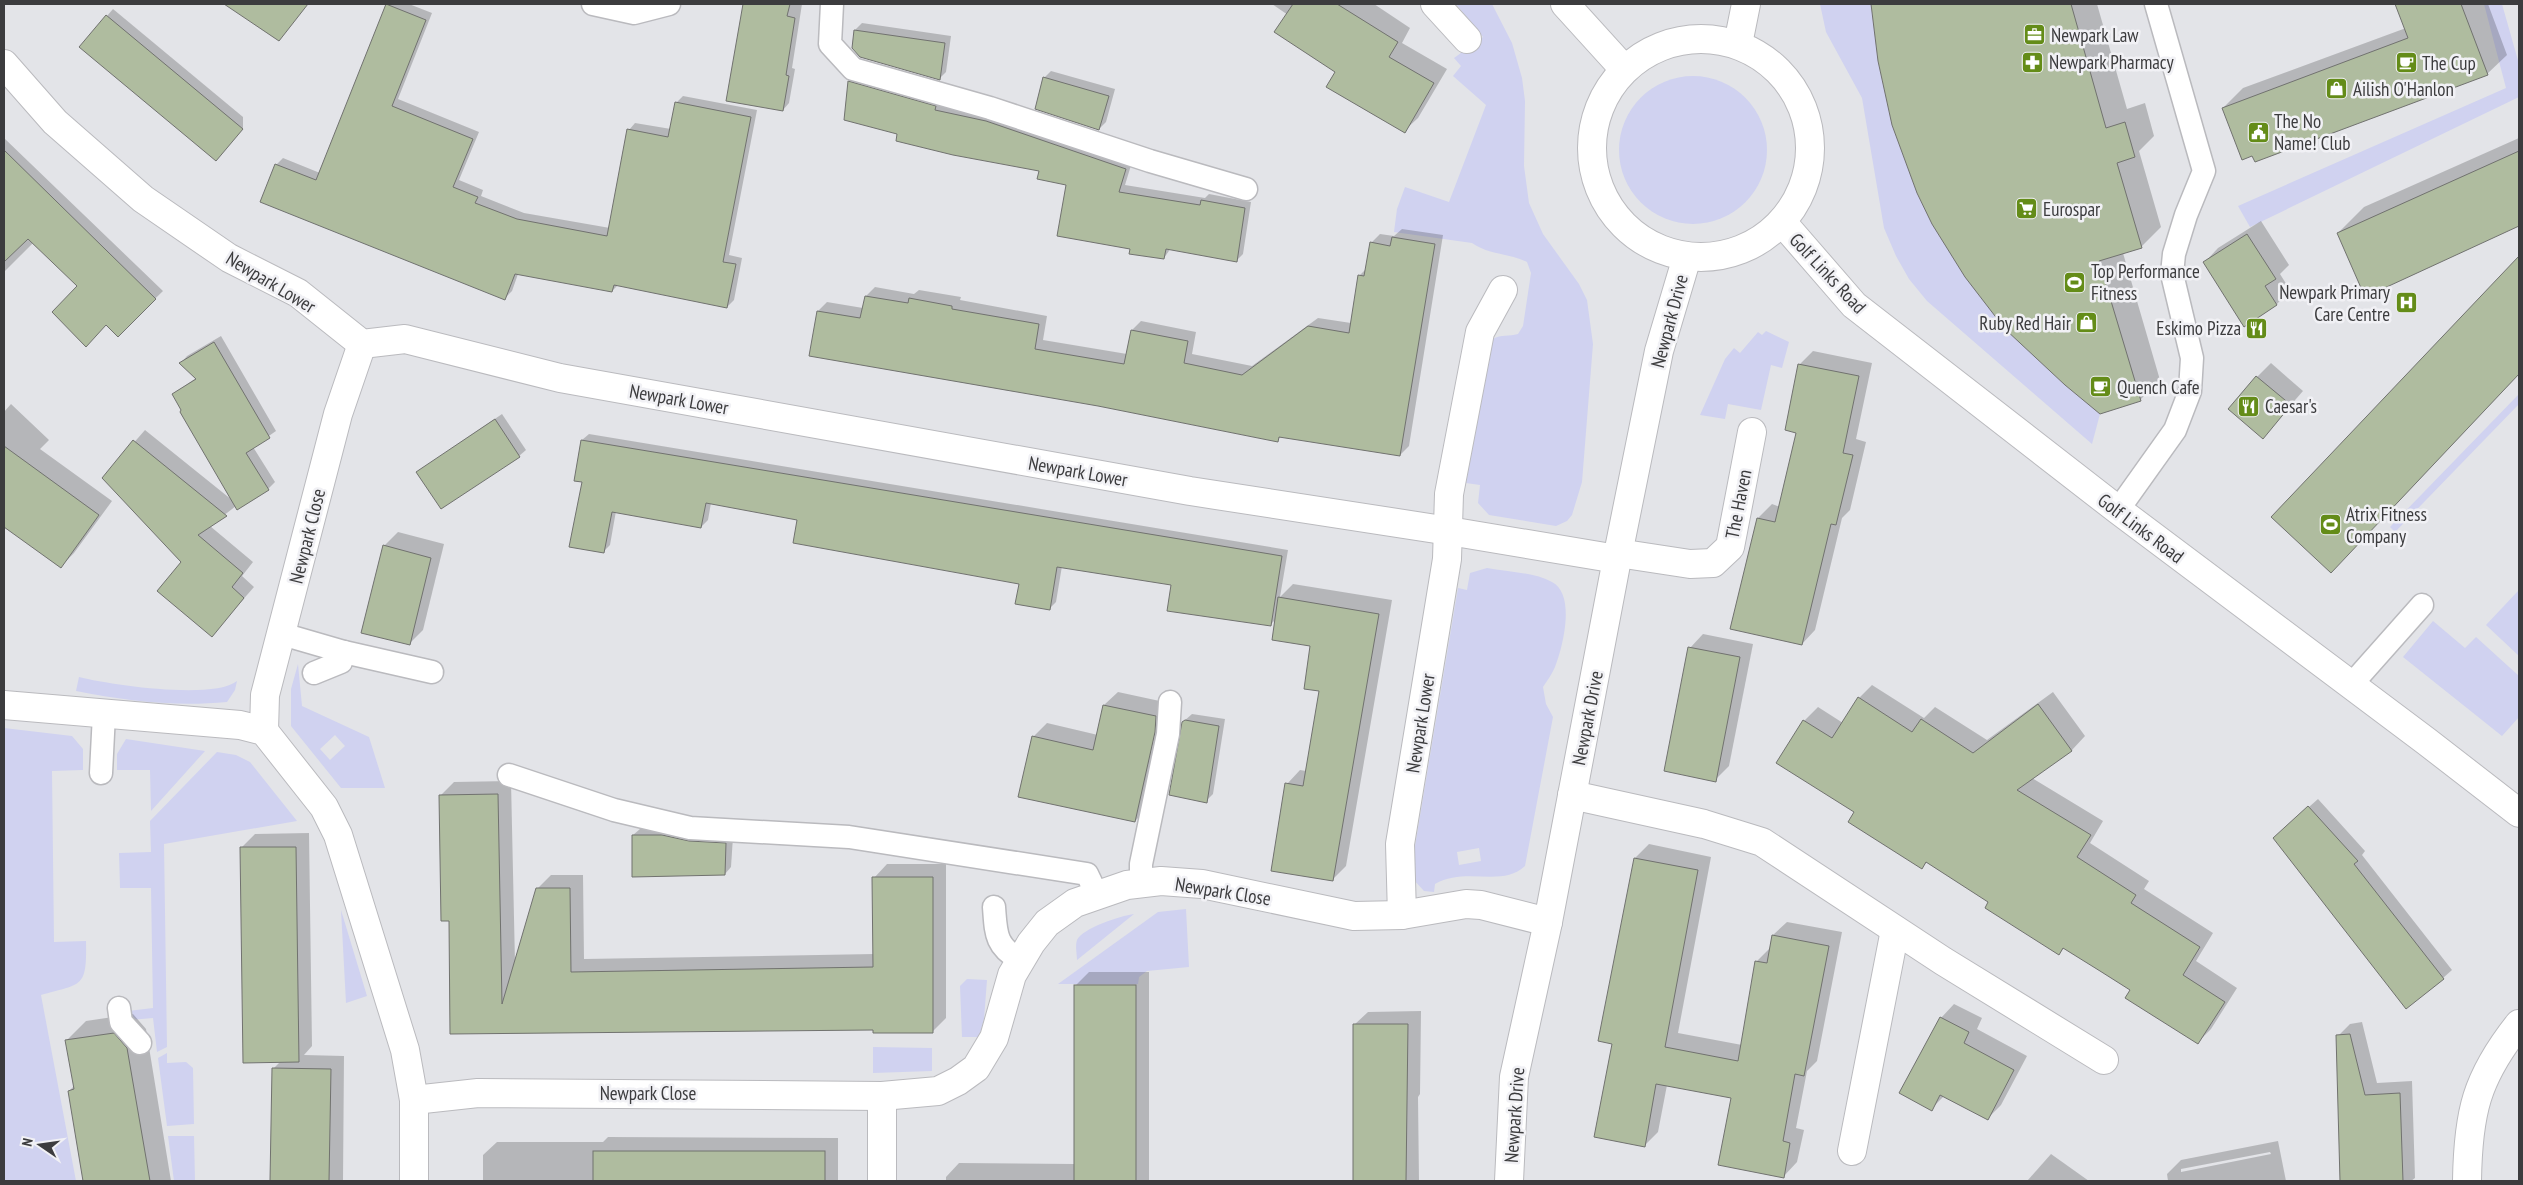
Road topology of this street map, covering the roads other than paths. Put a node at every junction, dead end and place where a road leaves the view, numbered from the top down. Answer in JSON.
{"nodes":[{"id":1,"x":594,"y":4,"type":"edge"},
{"id":2,"x":669,"y":4,"type":"edge"},
{"id":3,"x":832,"y":4,"type":"edge"},
{"id":4,"x":1435,"y":4,"type":"edge"},
{"id":5,"x":1565,"y":4,"type":"edge"},
{"id":6,"x":1746,"y":4,"type":"edge"},
{"id":7,"x":2156,"y":4,"type":"edge"},
{"id":8,"x":1467,"y":39,"type":"dead end"},
{"id":9,"x":1738,"y":44,"type":"junction"},
{"id":10,"x":4,"y":64,"type":"edge"},
{"id":11,"x":1624,"y":69,"type":"junction"},
{"id":12,"x":1246,"y":189,"type":"dead end"},
{"id":13,"x":1782,"y":222,"type":"junction"},
{"id":14,"x":1686,"y":257,"type":"junction"},
{"id":15,"x":1504,"y":290,"type":"dead end"},
{"id":16,"x":362,"y":344,"type":"junction"},
{"id":17,"x":1752,"y":432,"type":"dead end"},
{"id":18,"x":2118,"y":510,"type":"junction"},
{"id":19,"x":1449,"y":530,"type":"junction"},
{"id":20,"x":1618,"y":556,"type":"junction"},
{"id":21,"x":2422,"y":605,"type":"dead end"},
{"id":22,"x":282,"y":634,"type":"junction"},
{"id":23,"x":344,"y":652,"type":"junction"},
{"id":24,"x":432,"y":672,"type":"dead end"},
{"id":25,"x":314,"y":673,"type":"dead end"},
{"id":26,"x":2351,"y":685,"type":"junction"},
{"id":27,"x":1170,"y":702,"type":"dead end"},
{"id":28,"x":4,"y":705,"type":"edge"},
{"id":29,"x":104,"y":714,"type":"junction"},
{"id":30,"x":264,"y":731,"type":"junction"},
{"id":31,"x":101,"y":773,"type":"dead end"},
{"id":32,"x":509,"y":775,"type":"dead end"},
{"id":33,"x":1572,"y":795,"type":"junction"},
{"id":34,"x":2519,"y":813,"type":"edge"},
{"id":35,"x":1141,"y":883,"type":"junction"},
{"id":36,"x":1097,"y":895,"type":"junction"},
{"id":37,"x":994,"y":907,"type":"dead end"},
{"id":38,"x":1402,"y":915,"type":"junction"},
{"id":39,"x":1548,"y":922,"type":"junction"},
{"id":40,"x":1895,"y":930,"type":"junction"},
{"id":41,"x":1020,"y":960,"type":"junction"},
{"id":42,"x":119,"y":1008,"type":"dead end"},
{"id":43,"x":2519,"y":1024,"type":"edge"},
{"id":44,"x":140,"y":1043,"type":"dead end"},
{"id":45,"x":2104,"y":1060,"type":"dead end"},
{"id":46,"x":882,"y":1096,"type":"junction"},
{"id":47,"x":414,"y":1100,"type":"junction"},
{"id":48,"x":1852,"y":1151,"type":"dead end"},
{"id":49,"x":414,"y":1181,"type":"edge"},
{"id":50,"x":882,"y":1181,"type":"edge"},
{"id":51,"x":1509,"y":1181,"type":"edge"},
{"id":52,"x":2467,"y":1181,"type":"edge"}],
"edges":[{"from":1,"to":2,"type":"lane"},
{"from":3,"to":12,"type":"lane"},
{"from":4,"to":8,"type":"street"},
{"from":5,"to":11,"type":"street"},
{"from":6,"to":9,"type":"street"},
{"from":7,"to":18,"type":"lane"},
{"from":9,"to":11,"type":"street"},
{"from":9,"to":13,"type":"street"},
{"from":10,"to":16,"type":"street","name":"Newpark Lower"},
{"from":11,"to":14,"type":"street"},
{"from":13,"to":14,"type":"street"},
{"from":13,"to":18,"type":"street","name":"Golf Links Road"},
{"from":14,"to":20,"type":"street","name":"Newpark Drive"},
{"from":15,"to":19,"type":"street","name":"Newpark Lower"},
{"from":16,"to":19,"type":"street","name":"Newpark Lower"},
{"from":16,"to":22,"type":"street","name":"Newpark Close"},
{"from":17,"to":20,"type":"street","name":"The Haven"},
{"from":18,"to":26,"type":"street","name":"Golf Links Road"},
{"from":19,"to":20,"type":"street","name":"Newpark Lower"},
{"from":19,"to":38,"type":"street","name":"Newpark Lower"},
{"from":20,"to":33,"type":"street","name":"Newpark Drive"},
{"from":21,"to":26,"type":"lane"},
{"from":22,"to":23,"type":"lane"},
{"from":22,"to":30,"type":"street","name":"Newpark Close"},
{"from":23,"to":24,"type":"lane"},
{"from":23,"to":25,"type":"lane"},
{"from":26,"to":34,"type":"street","name":"Golf Links Road"},
{"from":27,"to":35,"type":"lane"},
{"from":28,"to":29,"type":"street"},
{"from":29,"to":30,"type":"street"},
{"from":29,"to":31,"type":"lane"},
{"from":30,"to":47,"type":"street"},
{"from":32,"to":36,"type":"lane"},
{"from":33,"to":39,"type":"street","name":"Newpark Drive"},
{"from":33,"to":40,"type":"street"},
{"from":35,"to":36,"type":"street","name":"Newpark Close"},
{"from":35,"to":38,"type":"street","name":"Newpark Close"},
{"from":36,"to":41,"type":"street","name":"Newpark Close"},
{"from":37,"to":41,"type":"lane"},
{"from":38,"to":39,"type":"street","name":"Newpark Close"},
{"from":39,"to":51,"type":"street","name":"Newpark Drive"},
{"from":40,"to":45,"type":"street"},
{"from":40,"to":48,"type":"street"},
{"from":41,"to":46,"type":"street","name":"Newpark Close"},
{"from":42,"to":44,"type":"lane"},
{"from":43,"to":52,"type":"street"},
{"from":46,"to":47,"type":"street","name":"Newpark Close"},
{"from":46,"to":50,"type":"street"},
{"from":47,"to":49,"type":"street"}]}
